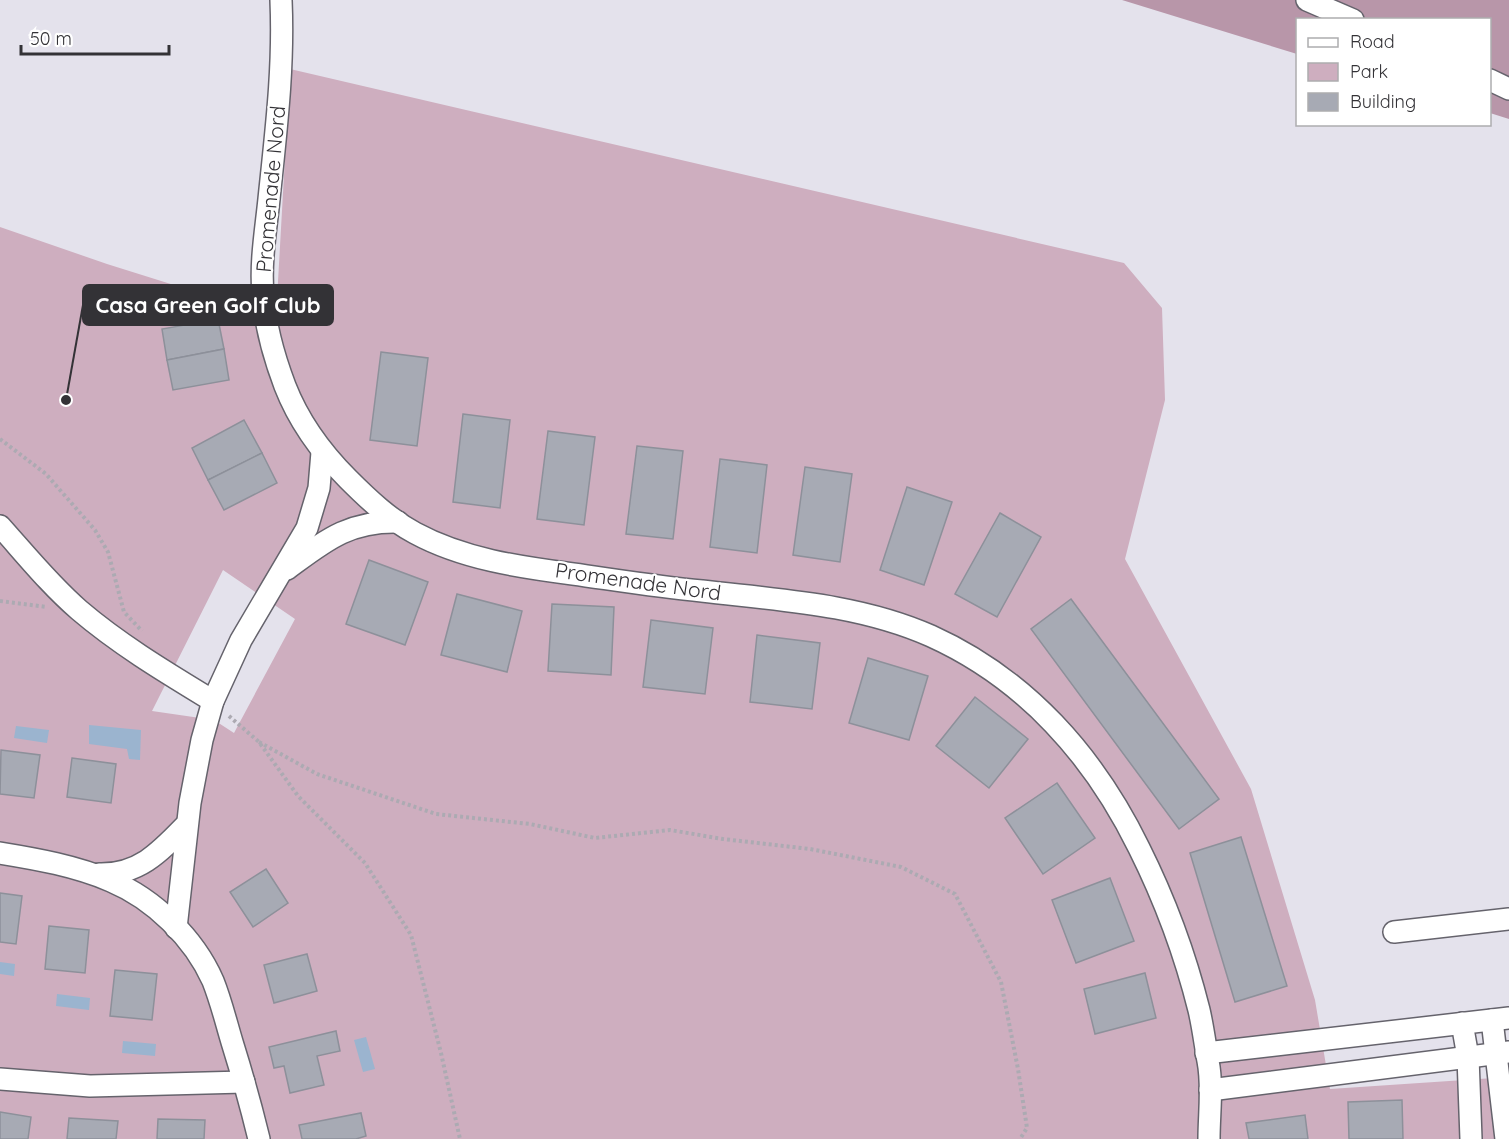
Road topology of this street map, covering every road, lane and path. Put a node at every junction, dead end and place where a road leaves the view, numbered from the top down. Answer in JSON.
{"nodes":[{"id":1,"x":281,"y":0,"type":"edge"},
{"id":2,"x":1307,"y":0,"type":"edge"},
{"id":3,"x":1348,"y":18,"type":"edge"},
{"id":4,"x":1491,"y":80,"type":"edge"},
{"id":5,"x":1509,"y":88,"type":"edge"},
{"id":6,"x":0,"y":439,"type":"edge"},
{"id":7,"x":322,"y":452,"type":"junction"},
{"id":8,"x":398,"y":522,"type":"junction"},
{"id":9,"x":0,"y":526,"type":"edge"},
{"id":10,"x":279,"y":575,"type":"junction"},
{"id":11,"x":0,"y":601,"type":"edge"},
{"id":12,"x":81,"y":612,"type":"junction"},
{"id":13,"x":143,"y":632,"type":"dead end"},
{"id":14,"x":213,"y":701,"type":"junction"},
{"id":15,"x":259,"y":742,"type":"junction"},
{"id":16,"x":186,"y":825,"type":"junction"},
{"id":17,"x":0,"y":853,"type":"edge"},
{"id":18,"x":94,"y":874,"type":"junction"},
{"id":19,"x":1509,"y":919,"type":"edge"},
{"id":20,"x":176,"y":928,"type":"junction"},
{"id":21,"x":1394,"y":932,"type":"dead end"},
{"id":22,"x":1501,"y":1019,"type":"edge"},
{"id":23,"x":1462,"y":1023,"type":"junction"},
{"id":24,"x":1502,"y":1052,"type":"edge"},
{"id":25,"x":1206,"y":1053,"type":"junction"},
{"id":26,"x":1468,"y":1057,"type":"junction"},
{"id":27,"x":0,"y":1079,"type":"edge"},
{"id":28,"x":244,"y":1082,"type":"junction"},
{"id":29,"x":1210,"y":1090,"type":"junction"},
{"id":30,"x":259,"y":1139,"type":"edge"},
{"id":31,"x":460,"y":1139,"type":"edge"},
{"id":32,"x":1020,"y":1139,"type":"edge"},
{"id":33,"x":1209,"y":1139,"type":"edge"},
{"id":34,"x":1472,"y":1139,"type":"edge"},
{"id":35,"x":1506,"y":1139,"type":"edge"}],
"edges":[{"from":1,"to":7,"type":"street","name":"Promenade Nord"},
{"from":2,"to":3,"type":"street"},
{"from":4,"to":5,"type":"street"},
{"from":6,"to":13,"type":"path"},
{"from":7,"to":8,"type":"street","name":"Promenade Nord"},
{"from":7,"to":10,"type":"street"},
{"from":8,"to":10,"type":"street"},
{"from":8,"to":25,"type":"street","name":"Promenade Nord"},
{"from":9,"to":12,"type":"street"},
{"from":10,"to":14,"type":"street"},
{"from":11,"to":12,"type":"path"},
{"from":12,"to":14,"type":"street"},
{"from":14,"to":15,"type":"path"},
{"from":14,"to":16,"type":"street"},
{"from":15,"to":31,"type":"path"},
{"from":15,"to":32,"type":"path"},
{"from":16,"to":18,"type":"street"},
{"from":16,"to":20,"type":"street"},
{"from":17,"to":18,"type":"street"},
{"from":18,"to":20,"type":"street"},
{"from":19,"to":21,"type":"street"},
{"from":20,"to":28,"type":"street"},
{"from":22,"to":23,"type":"street"},
{"from":22,"to":24,"type":"street"},
{"from":23,"to":25,"type":"street"},
{"from":23,"to":26,"type":"street"},
{"from":24,"to":26,"type":"street"},
{"from":24,"to":35,"type":"street"},
{"from":25,"to":29,"type":"street","name":"Promenade Nord"},
{"from":26,"to":29,"type":"street"},
{"from":26,"to":34,"type":"street"},
{"from":27,"to":28,"type":"street"},
{"from":28,"to":30,"type":"street"},
{"from":29,"to":33,"type":"street","name":"Promenade Nord"}]}
